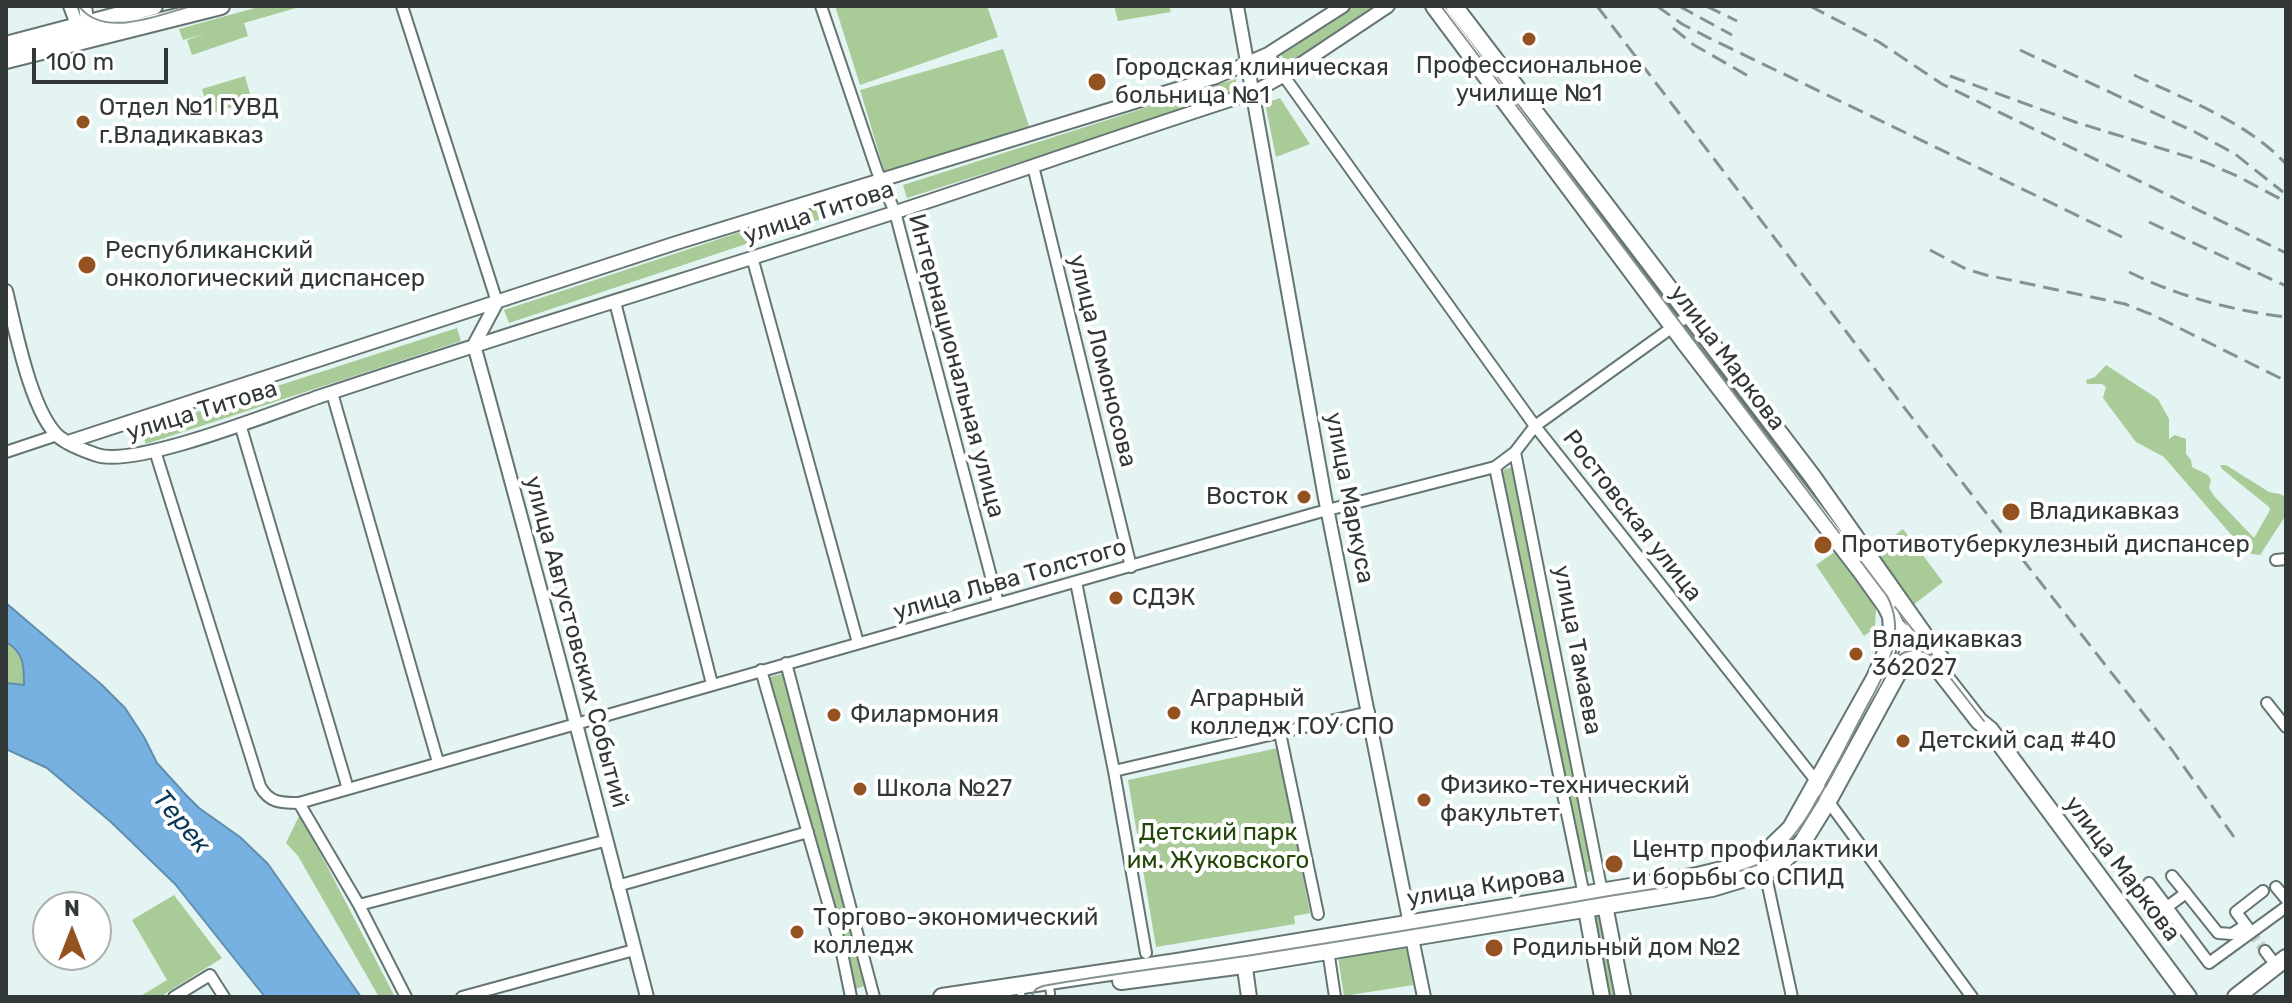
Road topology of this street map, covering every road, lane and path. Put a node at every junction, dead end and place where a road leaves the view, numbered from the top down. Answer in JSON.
{"nodes":[{"id":1,"x":70,"y":6,"type":"edge"},
{"id":2,"x":85,"y":6,"type":"edge"},
{"id":3,"x":154,"y":6,"type":"edge"},
{"id":4,"x":221,"y":6,"type":"edge"},
{"id":5,"x":402,"y":6,"type":"edge"},
{"id":6,"x":821,"y":6,"type":"edge"},
{"id":7,"x":1237,"y":6,"type":"edge"},
{"id":8,"x":1343,"y":6,"type":"edge"},
{"id":9,"x":1388,"y":6,"type":"edge"},
{"id":10,"x":1434,"y":6,"type":"edge"},
{"id":11,"x":1454,"y":6,"type":"edge"},
{"id":12,"x":84,"y":30,"type":"junction"},
{"id":13,"x":6,"y":45,"type":"edge"},
{"id":14,"x":1268,"y":54,"type":"junction"},
{"id":15,"x":6,"y":60,"type":"edge"},
{"id":16,"x":1248,"y":65,"type":"junction"},
{"id":17,"x":1283,"y":76,"type":"junction"},
{"id":18,"x":1252,"y":93,"type":"junction"},
{"id":19,"x":1033,"y":166,"type":"junction"},
{"id":20,"x":882,"y":180,"type":"junction"},
{"id":21,"x":895,"y":212,"type":"junction"},
{"id":22,"x":752,"y":257,"type":"junction"},
{"id":23,"x":6,"y":291,"type":"edge"},
{"id":24,"x":497,"y":302,"type":"junction"},
{"id":25,"x":615,"y":302,"type":"junction"},
{"id":26,"x":1688,"y":316,"type":"junction"},
{"id":27,"x":1673,"y":327,"type":"junction"},
{"id":28,"x":474,"y":345,"type":"junction"},
{"id":29,"x":332,"y":393,"type":"junction"},
{"id":30,"x":240,"y":424,"type":"junction"},
{"id":31,"x":1535,"y":426,"type":"junction"},
{"id":32,"x":62,"y":438,"type":"junction"},
{"id":33,"x":155,"y":451,"type":"junction"},
{"id":34,"x":6,"y":452,"type":"edge"},
{"id":35,"x":1515,"y":452,"type":"junction"},
{"id":36,"x":1495,"y":467,"type":"junction"},
{"id":37,"x":1328,"y":510,"type":"junction"},
{"id":38,"x":1131,"y":567,"type":"junction"},
{"id":39,"x":1076,"y":582,"type":"junction"},
{"id":40,"x":998,"y":603,"type":"junction"},
{"id":41,"x":1891,"y":617,"type":"junction"},
{"id":42,"x":1915,"y":623,"type":"junction"},
{"id":43,"x":1912,"y":642,"type":"junction"},
{"id":44,"x":858,"y":643,"type":"junction"},
{"id":45,"x":786,"y":663,"type":"junction"},
{"id":46,"x":1936,"y":666,"type":"junction"},
{"id":47,"x":1900,"y":669,"type":"junction"},
{"id":48,"x":761,"y":670,"type":"junction"},
{"id":49,"x":712,"y":684,"type":"junction"},
{"id":50,"x":2267,"y":703,"type":"dead end"},
{"id":51,"x":1369,"y":712,"type":"junction"},
{"id":52,"x":577,"y":722,"type":"junction"},
{"id":53,"x":2286,"y":727,"type":"edge"},
{"id":54,"x":1990,"y":730,"type":"junction"},
{"id":55,"x":1280,"y":733,"type":"junction"},
{"id":56,"x":438,"y":762,"type":"junction"},
{"id":57,"x":1114,"y":771,"type":"junction"},
{"id":58,"x":1817,"y":783,"type":"junction"},
{"id":59,"x":348,"y":789,"type":"junction"},
{"id":60,"x":1828,"y":801,"type":"junction"},
{"id":61,"x":299,"y":803,"type":"junction"},
{"id":62,"x":808,"y":832,"type":"junction"},
{"id":63,"x":604,"y":841,"type":"junction"},
{"id":64,"x":1765,"y":872,"type":"junction"},
{"id":65,"x":2172,"y":876,"type":"dead end"},
{"id":66,"x":2149,"y":883,"type":"dead end"},
{"id":67,"x":617,"y":886,"type":"junction"},
{"id":68,"x":2276,"y":887,"type":"dead end"},
{"id":69,"x":2263,"y":891,"type":"dead end"},
{"id":70,"x":2186,"y":893,"type":"junction"},
{"id":71,"x":1604,"y":899,"type":"junction"},
{"id":72,"x":2286,"y":899,"type":"edge"},
{"id":73,"x":1585,"y":902,"type":"junction"},
{"id":74,"x":359,"y":905,"type":"junction"},
{"id":75,"x":2167,"y":907,"type":"junction"},
{"id":76,"x":2286,"y":907,"type":"edge"},
{"id":77,"x":1318,"y":914,"type":"dead end"},
{"id":78,"x":2248,"y":929,"type":"junction"},
{"id":79,"x":1411,"y":931,"type":"junction"},
{"id":80,"x":634,"y":950,"type":"junction"},
{"id":81,"x":1328,"y":950,"type":"junction"},
{"id":82,"x":2265,"y":951,"type":"tunnel mouth"},
{"id":83,"x":1146,"y":953,"type":"dead end"},
{"id":84,"x":1243,"y":958,"type":"junction"},
{"id":85,"x":2281,"y":961,"type":"edge"},
{"id":86,"x":1050,"y":994,"type":"edge"},
{"id":87,"x":1017,"y":996,"type":"edge"},
{"id":88,"x":174,"y":997,"type":"edge"},
{"id":89,"x":224,"y":997,"type":"edge"},
{"id":90,"x":406,"y":997,"type":"edge"},
{"id":91,"x":462,"y":997,"type":"edge"},
{"id":92,"x":647,"y":997,"type":"edge"},
{"id":93,"x":851,"y":997,"type":"edge"},
{"id":94,"x":874,"y":997,"type":"edge"},
{"id":95,"x":942,"y":997,"type":"edge"},
{"id":96,"x":1249,"y":997,"type":"edge"},
{"id":97,"x":1335,"y":997,"type":"edge"},
{"id":98,"x":1424,"y":997,"type":"edge"},
{"id":99,"x":1602,"y":997,"type":"edge"},
{"id":100,"x":1623,"y":997,"type":"edge"},
{"id":101,"x":1792,"y":997,"type":"edge"},
{"id":102,"x":1972,"y":997,"type":"edge"},
{"id":103,"x":2188,"y":997,"type":"edge"},
{"id":104,"x":2236,"y":997,"type":"edge"}],
"edges":[{"from":1,"to":12,"type":"street"},
{"from":2,"to":12,"type":"street"},
{"from":3,"to":12,"type":"main road"},
{"from":4,"to":12,"type":"main road"},
{"from":5,"to":24,"type":"street"},
{"from":6,"to":20,"type":"street","name":"Интернациональная улица"},
{"from":7,"to":16,"type":"street","name":"улица Маркуса"},
{"from":8,"to":14,"type":"street","name":"улица Титова"},
{"from":9,"to":17,"type":"street","name":"улица Титова"},
{"from":10,"to":27,"type":"main road","name":"улица Маркова"},
{"from":11,"to":26,"type":"main road","name":"улица Маркова"},
{"from":12,"to":13,"type":"main road"},
{"from":12,"to":15,"type":"main road"},
{"from":14,"to":16,"type":"street","name":"улица Титова"},
{"from":14,"to":17,"type":"street","name":"Ростовская улица"},
{"from":16,"to":18,"type":"street","name":"улица Маркуса"},
{"from":16,"to":20,"type":"street","name":"улица Титова"},
{"from":17,"to":18,"type":"street","name":"улица Титова"},
{"from":17,"to":31,"type":"street","name":"Ростовская улица"},
{"from":18,"to":19,"type":"street","name":"улица Титова"},
{"from":18,"to":37,"type":"street","name":"улица Маркуса"},
{"from":19,"to":21,"type":"street","name":"улица Титова"},
{"from":19,"to":38,"type":"street","name":"улица Ломоносова"},
{"from":20,"to":21,"type":"street","name":"Интернациональная улица"},
{"from":20,"to":24,"type":"street","name":"улица Титова"},
{"from":21,"to":22,"type":"street","name":"улица Титова"},
{"from":21,"to":40,"type":"street","name":"Интернациональная улица"},
{"from":22,"to":25,"type":"street","name":"улица Титова"},
{"from":22,"to":44,"type":"street"},
{"from":23,"to":32,"type":"street"},
{"from":24,"to":28,"type":"street"},
{"from":24,"to":32,"type":"street","name":"улица Титова"},
{"from":25,"to":28,"type":"street","name":"улица Титова"},
{"from":25,"to":49,"type":"street"},
{"from":26,"to":27,"type":"street","name":"улица Льва Толстого"},
{"from":26,"to":42,"type":"main road","name":"улица Маркова"},
{"from":27,"to":31,"type":"street","name":"улица Льва Толстого"},
{"from":27,"to":41,"type":"main road","name":"улица Маркова"},
{"from":28,"to":29,"type":"street","name":"улица Титова"},
{"from":28,"to":52,"type":"street","name":"улица Августовских Событий"},
{"from":29,"to":30,"type":"street","name":"улица Титова"},
{"from":29,"to":56,"type":"street"},
{"from":30,"to":33,"type":"street","name":"улица Титова"},
{"from":30,"to":59,"type":"street"},
{"from":31,"to":35,"type":"street","name":"улица Льва Толстого"},
{"from":31,"to":58,"type":"street","name":"Ростовская улица"},
{"from":32,"to":33,"type":"street","name":"улица Титова"},
{"from":32,"to":34,"type":"street"},
{"from":33,"to":61,"type":"street"},
{"from":35,"to":36,"type":"street","name":"улица Льва Толстого"},
{"from":35,"to":71,"type":"street","name":"улица Тамаева"},
{"from":36,"to":37,"type":"street","name":"улица Льва Толстого"},
{"from":36,"to":73,"type":"street","name":"улица Тамаева"},
{"from":37,"to":38,"type":"street","name":"улица Льва Толстого"},
{"from":37,"to":51,"type":"street","name":"улица Маркуса"},
{"from":38,"to":39,"type":"street","name":"улица Льва Толстого"},
{"from":39,"to":40,"type":"street","name":"улица Льва Толстого"},
{"from":39,"to":57,"type":"street"},
{"from":40,"to":44,"type":"street","name":"улица Льва Толстого"},
{"from":41,"to":43,"type":"main road","name":"улица Маркова"},
{"from":41,"to":58,"type":"main road","name":"улица Кирова"},
{"from":42,"to":43,"type":"main road","name":"улица Кирова"},
{"from":42,"to":54,"type":"main road","name":"улица Маркова"},
{"from":43,"to":46,"type":"main road","name":"улица Маркова"},
{"from":43,"to":47,"type":"main road","name":"улица Кирова"},
{"from":44,"to":45,"type":"street","name":"улица Льва Толстого"},
{"from":45,"to":48,"type":"street","name":"улица Льва Толстого"},
{"from":45,"to":94,"type":"street"},
{"from":46,"to":47,"type":"main road"},
{"from":46,"to":54,"type":"main road","name":"улица Маркова"},
{"from":47,"to":60,"type":"main road","name":"улица Кирова"},
{"from":48,"to":49,"type":"street","name":"улица Льва Толстого"},
{"from":48,"to":62,"type":"street"},
{"from":49,"to":52,"type":"street","name":"улица Льва Толстого"},
{"from":50,"to":53,"type":"street"},
{"from":51,"to":55,"type":"street"},
{"from":51,"to":79,"type":"street","name":"улица Маркуса"},
{"from":52,"to":56,"type":"street","name":"улица Льва Толстого"},
{"from":52,"to":63,"type":"street","name":"улица Августовских Событий"},
{"from":54,"to":103,"type":"main road","name":"улица Маркова"},
{"from":55,"to":57,"type":"street"},
{"from":55,"to":77,"type":"street"},
{"from":56,"to":59,"type":"street","name":"улица Льва Толстого"},
{"from":57,"to":83,"type":"street"},
{"from":58,"to":60,"type":"street","name":"Ростовская улица"},
{"from":58,"to":71,"type":"main road","name":"улица Кирова"},
{"from":59,"to":61,"type":"street","name":"улица Льва Толстого"},
{"from":60,"to":64,"type":"main road","name":"улица Кирова"},
{"from":60,"to":102,"type":"street","name":"Ростовская улица"},
{"from":61,"to":74,"type":"street"},
{"from":62,"to":67,"type":"street"},
{"from":62,"to":93,"type":"street"},
{"from":63,"to":67,"type":"street","name":"улица Августовских Событий"},
{"from":63,"to":74,"type":"street"},
{"from":64,"to":71,"type":"main road","name":"улица Кирова"},
{"from":64,"to":101,"type":"street"},
{"from":65,"to":70,"type":"street"},
{"from":66,"to":75,"type":"street"},
{"from":67,"to":80,"type":"street","name":"улица Августовских Событий"},
{"from":68,"to":72,"type":"street"},
{"from":69,"to":78,"type":"street"},
{"from":70,"to":75,"type":"street"},
{"from":70,"to":78,"type":"street"},
{"from":71,"to":73,"type":"main road","name":"улица Кирова"},
{"from":71,"to":100,"type":"main road","name":"улица Тамаева"},
{"from":73,"to":79,"type":"main road","name":"улица Кирова"},
{"from":73,"to":99,"type":"main road","name":"улица Тамаева"},
{"from":74,"to":90,"type":"street"},
{"from":75,"to":78,"type":"street"},
{"from":76,"to":78,"type":"street"},
{"from":79,"to":81,"type":"main road","name":"улица Кирова"},
{"from":79,"to":84,"type":"main road","name":"улица Кирова"},
{"from":79,"to":98,"type":"street","name":"улица Маркуса"},
{"from":80,"to":91,"type":"street"},
{"from":80,"to":92,"type":"street","name":"улица Августовских Событий"},
{"from":81,"to":84,"type":"main road","name":"улица Кирова"},
{"from":81,"to":97,"type":"street"},
{"from":82,"to":85,"type":"street"},
{"from":84,"to":86,"type":"main road","name":"улица Кирова"},
{"from":84,"to":95,"type":"main road","name":"улица Кирова"},
{"from":84,"to":96,"type":"main road"},
{"from":85,"to":104,"type":"main road"},
{"from":86,"to":87,"type":"main road","name":"улица Кирова"},
{"from":88,"to":89,"type":"street"}]}
